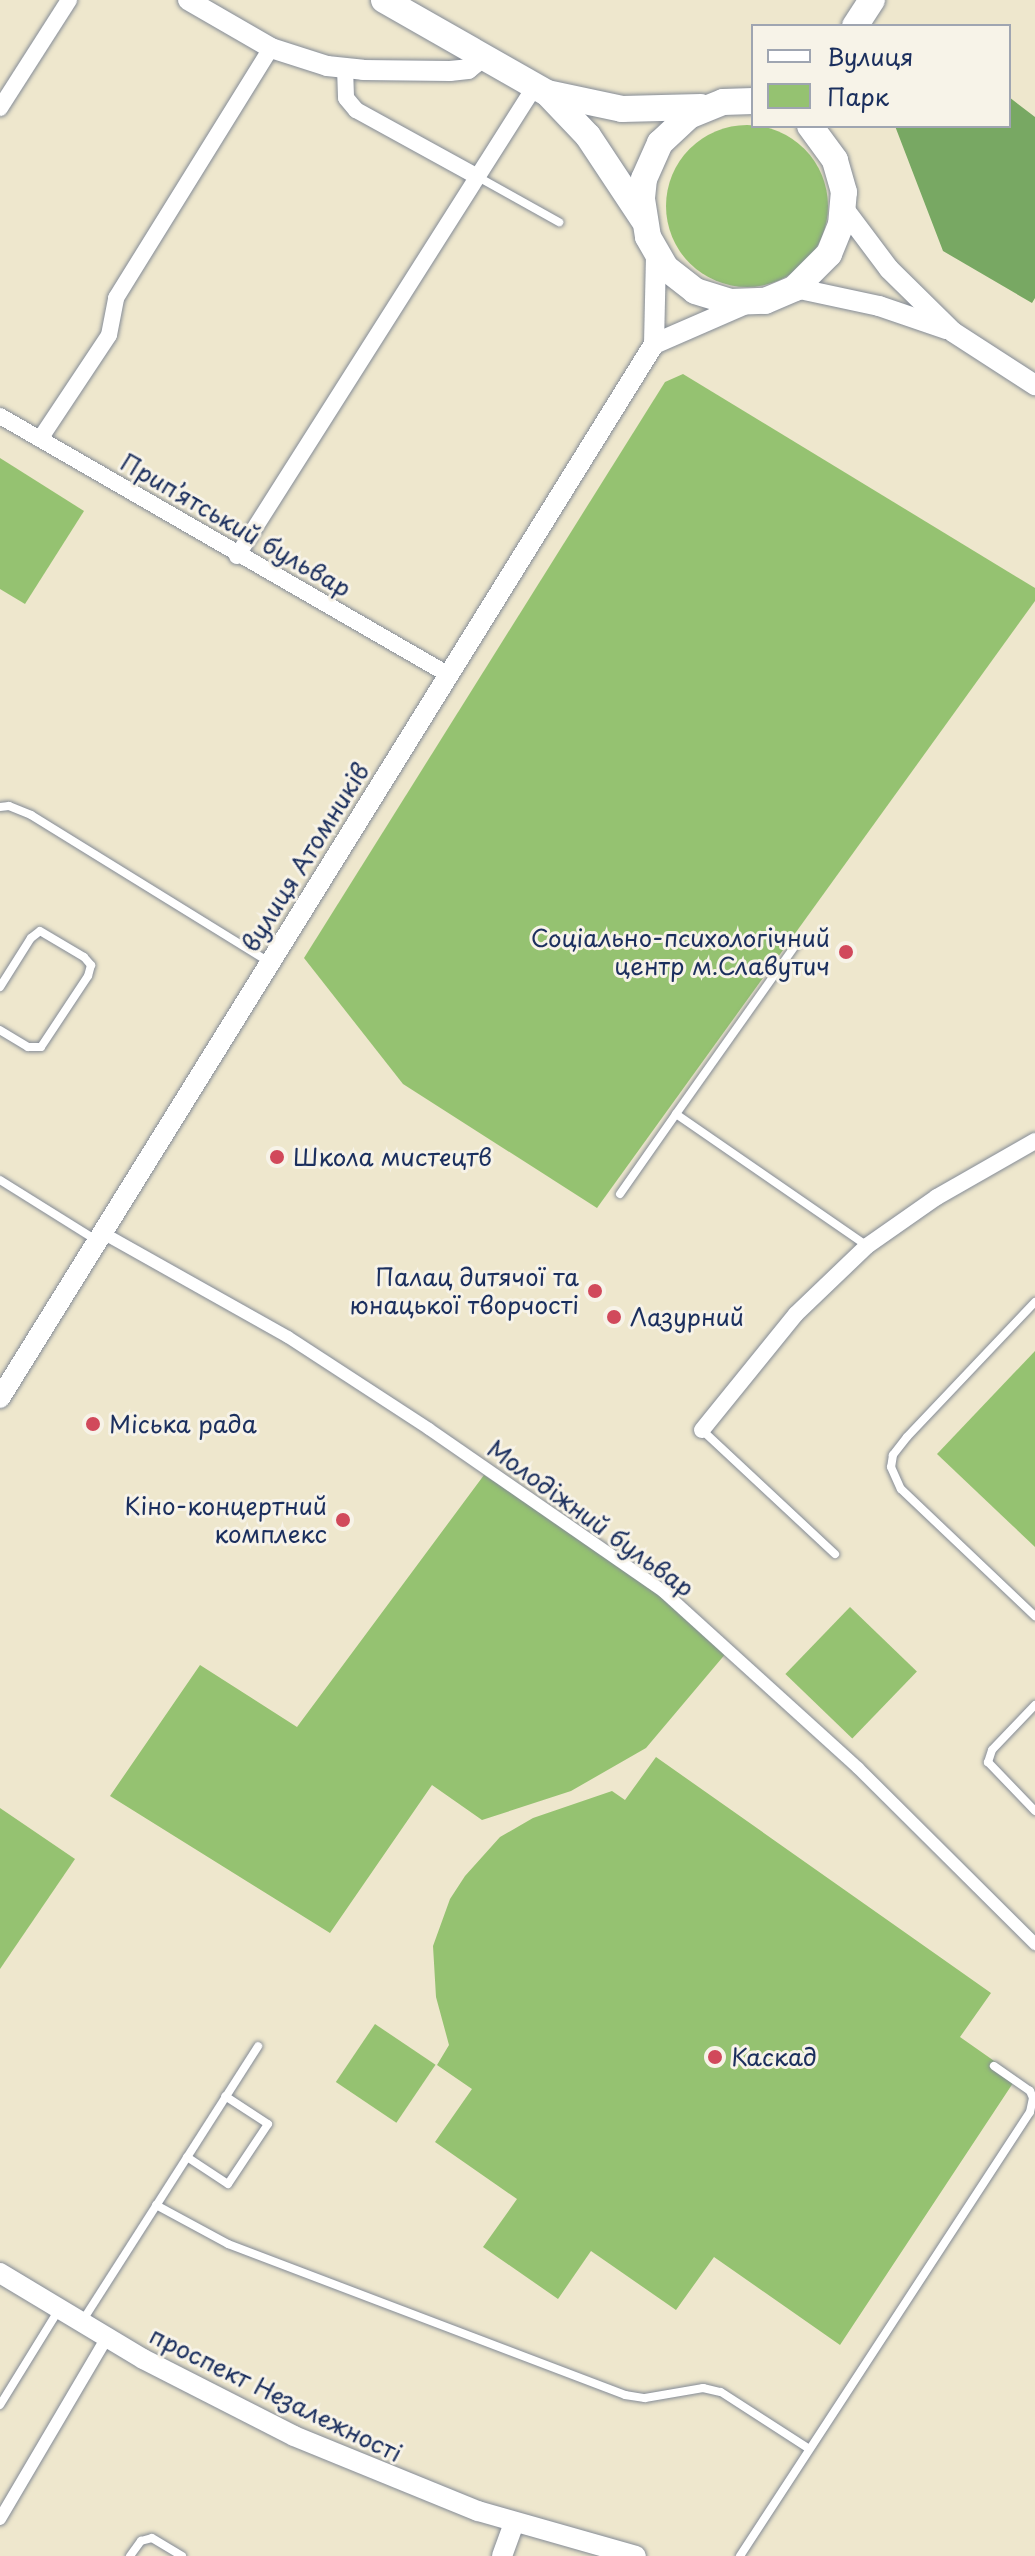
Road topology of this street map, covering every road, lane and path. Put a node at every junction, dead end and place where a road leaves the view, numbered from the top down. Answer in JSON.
{"nodes":[{"id":1,"x":69,"y":0,"type":"edge"},
{"id":2,"x":188,"y":0,"type":"edge"},
{"id":3,"x":384,"y":0,"type":"edge"},
{"id":4,"x":872,"y":0,"type":"edge"},
{"id":5,"x":856,"y":24,"type":"edge"},
{"id":6,"x":271,"y":48,"type":"junction"},
{"id":7,"x":483,"y":57,"type":"junction"},
{"id":8,"x":345,"y":68,"type":"junction"},
{"id":9,"x":541,"y":90,"type":"junction"},
{"id":10,"x":751,"y":101,"type":"edge"},
{"id":11,"x":708,"y":107,"type":"junction"},
{"id":12,"x":0,"y":108,"type":"edge"},
{"id":13,"x":811,"y":128,"type":"edge"},
{"id":14,"x":833,"y":128,"type":"edge"},
{"id":15,"x":835,"y":160,"type":"junction"},
{"id":16,"x":478,"y":177,"type":"junction"},
{"id":17,"x":844,"y":209,"type":"junction"},
{"id":18,"x":643,"y":219,"type":"junction"},
{"id":19,"x":559,"y":222,"type":"dead end"},
{"id":20,"x":656,"y":253,"type":"junction"},
{"id":21,"x":795,"y":288,"type":"junction"},
{"id":22,"x":748,"y":303,"type":"junction"},
{"id":23,"x":953,"y":332,"type":"junction"},
{"id":24,"x":654,"y":344,"type":"junction"},
{"id":25,"x":1035,"y":385,"type":"edge"},
{"id":26,"x":0,"y":416,"type":"edge"},
{"id":27,"x":40,"y":439,"type":"junction"},
{"id":28,"x":237,"y":556,"type":"junction"},
{"id":29,"x":449,"y":675,"type":"junction"},
{"id":30,"x":0,"y":807,"type":"edge"},
{"id":31,"x":797,"y":943,"type":"dead end"},
{"id":32,"x":270,"y":962,"type":"junction"},
{"id":33,"x":0,"y":987,"type":"edge"},
{"id":34,"x":0,"y":1030,"type":"edge"},
{"id":35,"x":676,"y":1114,"type":"junction"},
{"id":36,"x":1035,"y":1141,"type":"edge"},
{"id":37,"x":0,"y":1180,"type":"edge"},
{"id":38,"x":620,"y":1194,"type":"dead end"},
{"id":39,"x":99,"y":1236,"type":"junction"},
{"id":40,"x":867,"y":1246,"type":"junction"},
{"id":41,"x":1035,"y":1302,"type":"edge"},
{"id":42,"x":0,"y":1398,"type":"edge"},
{"id":43,"x":702,"y":1430,"type":"joint"},
{"id":44,"x":835,"y":1554,"type":"dead end"},
{"id":45,"x":1035,"y":1616,"type":"edge"},
{"id":46,"x":1035,"y":1705,"type":"edge"},
{"id":47,"x":1035,"y":1811,"type":"edge"},
{"id":48,"x":1035,"y":1944,"type":"edge"},
{"id":49,"x":258,"y":2046,"type":"dead end"},
{"id":50,"x":994,"y":2066,"type":"dead end"},
{"id":51,"x":225,"y":2096,"type":"junction"},
{"id":52,"x":187,"y":2157,"type":"junction"},
{"id":53,"x":156,"y":2205,"type":"junction"},
{"id":54,"x":0,"y":2273,"type":"edge"},
{"id":55,"x":58,"y":2310,"type":"junction"},
{"id":56,"x":80,"y":2324,"type":"junction"},
{"id":57,"x":106,"y":2339,"type":"junction"},
{"id":58,"x":0,"y":2405,"type":"edge"},
{"id":59,"x":808,"y":2448,"type":"junction"},
{"id":60,"x":0,"y":2519,"type":"edge"},
{"id":61,"x":514,"y":2523,"type":"junction"},
{"id":62,"x":130,"y":2556,"type":"edge"},
{"id":63,"x":182,"y":2556,"type":"edge"},
{"id":64,"x":502,"y":2556,"type":"edge"},
{"id":65,"x":636,"y":2556,"type":"edge"},
{"id":66,"x":740,"y":2556,"type":"edge"}],
"edges":[{"from":1,"to":12,"type":"street"},
{"from":2,"to":6,"type":"street"},
{"from":3,"to":7,"type":"main road"},
{"from":4,"to":5,"type":"main road"},
{"from":6,"to":8,"type":"street"},
{"from":6,"to":27,"type":"street"},
{"from":7,"to":8,"type":"street"},
{"from":7,"to":9,"type":"main road"},
{"from":8,"to":16,"type":"street"},
{"from":9,"to":11,"type":"main road"},
{"from":9,"to":16,"type":"street"},
{"from":9,"to":18,"type":"main road"},
{"from":10,"to":11,"type":"main road"},
{"from":11,"to":18,"type":"main road"},
{"from":13,"to":15,"type":"main road"},
{"from":14,"to":15,"type":"main road"},
{"from":15,"to":17,"type":"main road"},
{"from":16,"to":19,"type":"lane"},
{"from":16,"to":28,"type":"street"},
{"from":17,"to":21,"type":"main road"},
{"from":17,"to":23,"type":"street"},
{"from":18,"to":20,"type":"main road"},
{"from":20,"to":22,"type":"main road"},
{"from":20,"to":24,"type":"street"},
{"from":21,"to":22,"type":"main road"},
{"from":21,"to":23,"type":"street"},
{"from":22,"to":24,"type":"street"},
{"from":23,"to":25,"type":"street"},
{"from":24,"to":29,"type":"street","name":"вулиця Атомників"},
{"from":26,"to":27,"type":"street","name":"Припʼятський бульвар"},
{"from":27,"to":28,"type":"street","name":"Припʼятський бульвар"},
{"from":28,"to":29,"type":"street","name":"Припʼятський бульвар"},
{"from":29,"to":32,"type":"street","name":"вулиця Атомників"},
{"from":30,"to":32,"type":"lane"},
{"from":31,"to":35,"type":"lane"},
{"from":32,"to":39,"type":"street","name":"вулиця Атомників"},
{"from":33,"to":34,"type":"lane"},
{"from":35,"to":38,"type":"lane"},
{"from":35,"to":40,"type":"lane"},
{"from":36,"to":40,"type":"street"},
{"from":37,"to":39,"type":"lane"},
{"from":39,"to":42,"type":"street","name":"вулиця Атомників"},
{"from":39,"to":48,"type":"street","name":"Молодіжний бульвар"},
{"from":40,"to":43,"type":"street"},
{"from":41,"to":45,"type":"lane"},
{"from":43,"to":44,"type":"lane"},
{"from":46,"to":47,"type":"lane"},
{"from":49,"to":51,"type":"lane"},
{"from":50,"to":59,"type":"lane"},
{"from":51,"to":52,"type":"lane"},
{"from":51,"to":52,"type":"lane"},
{"from":52,"to":53,"type":"lane"},
{"from":53,"to":56,"type":"lane"},
{"from":53,"to":59,"type":"lane"},
{"from":54,"to":55,"type":"street","name":"проспект Незалежності"},
{"from":55,"to":56,"type":"street","name":"проспект Незалежності"},
{"from":55,"to":58,"type":"lane"},
{"from":56,"to":57,"type":"street","name":"проспект Незалежності"},
{"from":57,"to":60,"type":"street"},
{"from":57,"to":61,"type":"street","name":"проспект Незалежності"},
{"from":59,"to":66,"type":"lane"},
{"from":61,"to":64,"type":"street"},
{"from":61,"to":65,"type":"street","name":"проспект Незалежності"},
{"from":62,"to":63,"type":"lane"}]}
